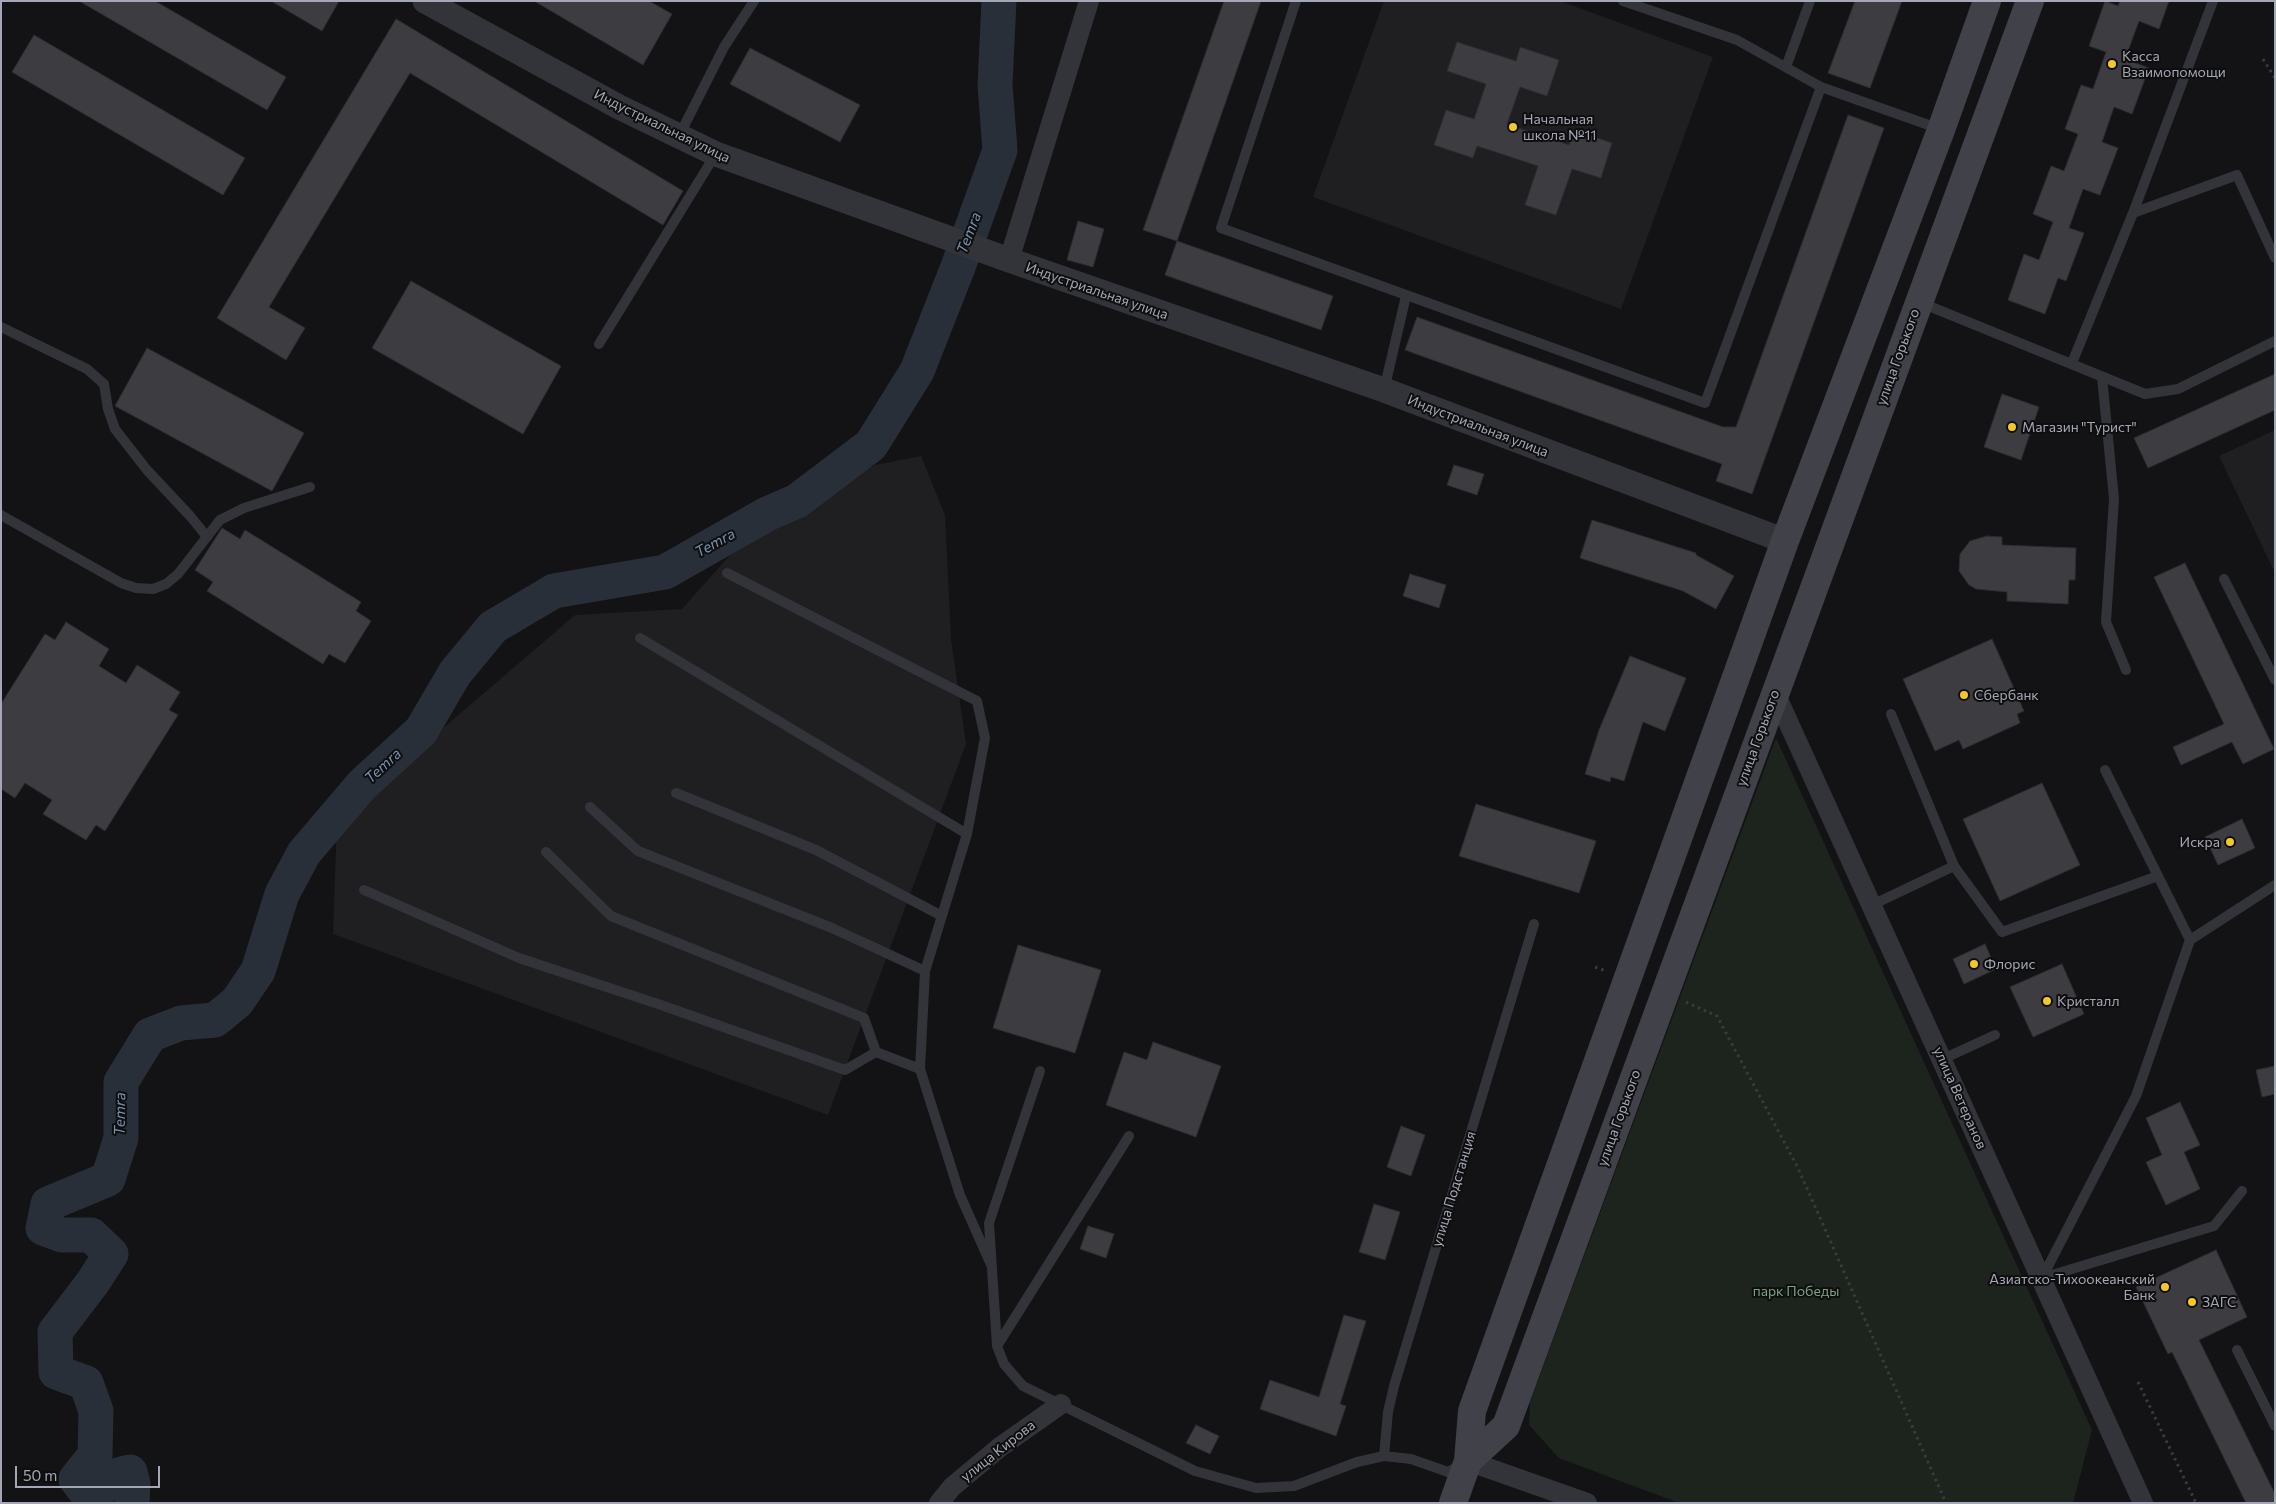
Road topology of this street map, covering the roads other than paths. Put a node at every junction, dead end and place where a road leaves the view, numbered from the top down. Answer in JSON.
{"nodes":[{"id":1,"x":425,"y":1,"type":"edge"},
{"id":2,"x":754,"y":1,"type":"edge"},
{"id":3,"x":1089,"y":1,"type":"edge"},
{"id":4,"x":1296,"y":1,"type":"edge"},
{"id":5,"x":1623,"y":1,"type":"edge"},
{"id":6,"x":1810,"y":1,"type":"edge"},
{"id":7,"x":1987,"y":1,"type":"edge"},
{"id":8,"x":2030,"y":1,"type":"edge"},
{"id":9,"x":2213,"y":1,"type":"edge"},
{"id":10,"x":1786,"y":67,"type":"junction"},
{"id":11,"x":1821,"y":87,"type":"junction"},
{"id":12,"x":1941,"y":130,"type":"junction"},
{"id":13,"x":679,"y":136,"type":"junction"},
{"id":14,"x":716,"y":154,"type":"junction"},
{"id":15,"x":2133,"y":213,"type":"junction"},
{"id":16,"x":2275,"y":258,"type":"edge"},
{"id":17,"x":1009,"y":260,"type":"junction"},
{"id":18,"x":1406,"y":296,"type":"junction"},
{"id":19,"x":1918,"y":301,"type":"junction"},
{"id":20,"x":1,"y":327,"type":"edge"},
{"id":21,"x":2275,"y":341,"type":"edge"},
{"id":22,"x":599,"y":344,"type":"dead end"},
{"id":23,"x":2072,"y":363,"type":"junction"},
{"id":24,"x":2102,"y":377,"type":"junction"},
{"id":25,"x":1384,"y":390,"type":"junction"},
{"id":26,"x":310,"y":487,"type":"dead end"},
{"id":27,"x":1,"y":516,"type":"edge"},
{"id":28,"x":207,"y":537,"type":"junction"},
{"id":29,"x":1785,"y":541,"type":"junction"},
{"id":30,"x":1825,"y":557,"type":"junction"},
{"id":31,"x":727,"y":573,"type":"dead end"},
{"id":32,"x":2224,"y":579,"type":"dead end"},
{"id":33,"x":640,"y":638,"type":"dead end"},
{"id":34,"x":2126,"y":670,"type":"dead end"},
{"id":35,"x":2275,"y":680,"type":"edge"},
{"id":36,"x":1775,"y":693,"type":"junction"},
{"id":37,"x":1891,"y":714,"type":"dead end"},
{"id":38,"x":2105,"y":770,"type":"dead end"},
{"id":39,"x":676,"y":793,"type":"dead end"},
{"id":40,"x":590,"y":807,"type":"dead end"},
{"id":41,"x":967,"y":834,"type":"junction"},
{"id":42,"x":546,"y":852,"type":"dead end"},
{"id":43,"x":1954,"y":866,"type":"junction"},
{"id":44,"x":2158,"y":876,"type":"junction"},
{"id":45,"x":2275,"y":885,"type":"edge"},
{"id":46,"x":364,"y":890,"type":"dead end"},
{"id":47,"x":1872,"y":905,"type":"junction"},
{"id":48,"x":942,"y":916,"type":"junction"},
{"id":49,"x":1534,"y":924,"type":"dead end"},
{"id":50,"x":2190,"y":940,"type":"junction"},
{"id":51,"x":926,"y":971,"type":"junction"},
{"id":52,"x":1995,"y":1035,"type":"dead end"},
{"id":53,"x":876,"y":1052,"type":"junction"},
{"id":54,"x":1942,"y":1059,"type":"junction"},
{"id":55,"x":920,"y":1069,"type":"junction"},
{"id":56,"x":1040,"y":1071,"type":"dead end"},
{"id":57,"x":1129,"y":1136,"type":"dead end"},
{"id":58,"x":2242,"y":1191,"type":"dead end"},
{"id":59,"x":992,"y":1267,"type":"junction"},
{"id":60,"x":2042,"y":1278,"type":"junction"},
{"id":61,"x":997,"y":1346,"type":"junction"},
{"id":62,"x":2236,"y":1350,"type":"dead end"},
{"id":63,"x":1061,"y":1404,"type":"junction"},
{"id":64,"x":2275,"y":1426,"type":"edge"},
{"id":65,"x":1384,"y":1456,"type":"junction"},
{"id":66,"x":1468,"y":1460,"type":"junction"},
{"id":67,"x":939,"y":1503,"type":"edge"},
{"id":68,"x":1453,"y":1503,"type":"edge"},
{"id":69,"x":1587,"y":1503,"type":"edge"},
{"id":70,"x":2143,"y":1503,"type":"edge"}],
"edges":[{"from":1,"to":13,"type":"street","name":"Индустриальная улица"},
{"from":2,"to":13,"type":"lane"},
{"from":3,"to":17,"type":"street"},
{"from":4,"to":18,"type":"lane"},
{"from":5,"to":10,"type":"lane"},
{"from":6,"to":10,"type":"lane"},
{"from":7,"to":12,"type":"main road","name":"улица Горького"},
{"from":8,"to":19,"type":"main road","name":"улица Горького"},
{"from":9,"to":15,"type":"lane"},
{"from":10,"to":11,"type":"lane"},
{"from":11,"to":12,"type":"lane"},
{"from":11,"to":18,"type":"lane"},
{"from":12,"to":29,"type":"main road","name":"улица Горького"},
{"from":13,"to":14,"type":"street","name":"Индустриальная улица"},
{"from":14,"to":17,"type":"street","name":"Индустриальная улица"},
{"from":14,"to":22,"type":"lane"},
{"from":15,"to":16,"type":"lane"},
{"from":15,"to":23,"type":"lane"},
{"from":17,"to":25,"type":"street","name":"Индустриальная улица"},
{"from":18,"to":25,"type":"lane"},
{"from":19,"to":23,"type":"lane"},
{"from":19,"to":30,"type":"main road","name":"улица Горького"},
{"from":20,"to":28,"type":"lane"},
{"from":21,"to":24,"type":"lane"},
{"from":23,"to":24,"type":"lane"},
{"from":24,"to":34,"type":"lane"},
{"from":25,"to":29,"type":"street","name":"Индустриальная улица"},
{"from":26,"to":28,"type":"lane"},
{"from":27,"to":28,"type":"lane"},
{"from":29,"to":30,"type":"main road"},
{"from":29,"to":66,"type":"main road","name":"улица Горького"},
{"from":30,"to":36,"type":"main road","name":"улица Горького"},
{"from":31,"to":41,"type":"lane"},
{"from":32,"to":35,"type":"lane"},
{"from":33,"to":41,"type":"lane"},
{"from":36,"to":47,"type":"street","name":"улица Ветеранов"},
{"from":36,"to":66,"type":"main road","name":"улица Горького"},
{"from":37,"to":43,"type":"lane"},
{"from":38,"to":44,"type":"lane"},
{"from":39,"to":48,"type":"lane"},
{"from":40,"to":51,"type":"lane"},
{"from":41,"to":48,"type":"lane"},
{"from":42,"to":53,"type":"lane"},
{"from":43,"to":44,"type":"lane"},
{"from":43,"to":47,"type":"lane"},
{"from":44,"to":50,"type":"lane"},
{"from":45,"to":50,"type":"lane"},
{"from":46,"to":53,"type":"lane"},
{"from":47,"to":54,"type":"street","name":"улица Ветеранов"},
{"from":48,"to":51,"type":"lane"},
{"from":49,"to":65,"type":"lane","name":"улица Подстанция"},
{"from":50,"to":60,"type":"lane"},
{"from":51,"to":55,"type":"lane"},
{"from":52,"to":54,"type":"lane"},
{"from":53,"to":55,"type":"lane"},
{"from":54,"to":60,"type":"street","name":"улица Ветеранов"},
{"from":55,"to":59,"type":"lane"},
{"from":56,"to":59,"type":"lane"},
{"from":57,"to":61,"type":"lane"},
{"from":58,"to":60,"type":"lane"},
{"from":59,"to":61,"type":"lane"},
{"from":60,"to":70,"type":"street","name":"улица Ветеранов"},
{"from":61,"to":63,"type":"lane"},
{"from":62,"to":64,"type":"lane"},
{"from":63,"to":65,"type":"lane"},
{"from":63,"to":67,"type":"street","name":"улица Кирова"},
{"from":65,"to":66,"type":"lane"},
{"from":66,"to":68,"type":"main road","name":"улица Горького"},
{"from":66,"to":69,"type":"street"}]}
